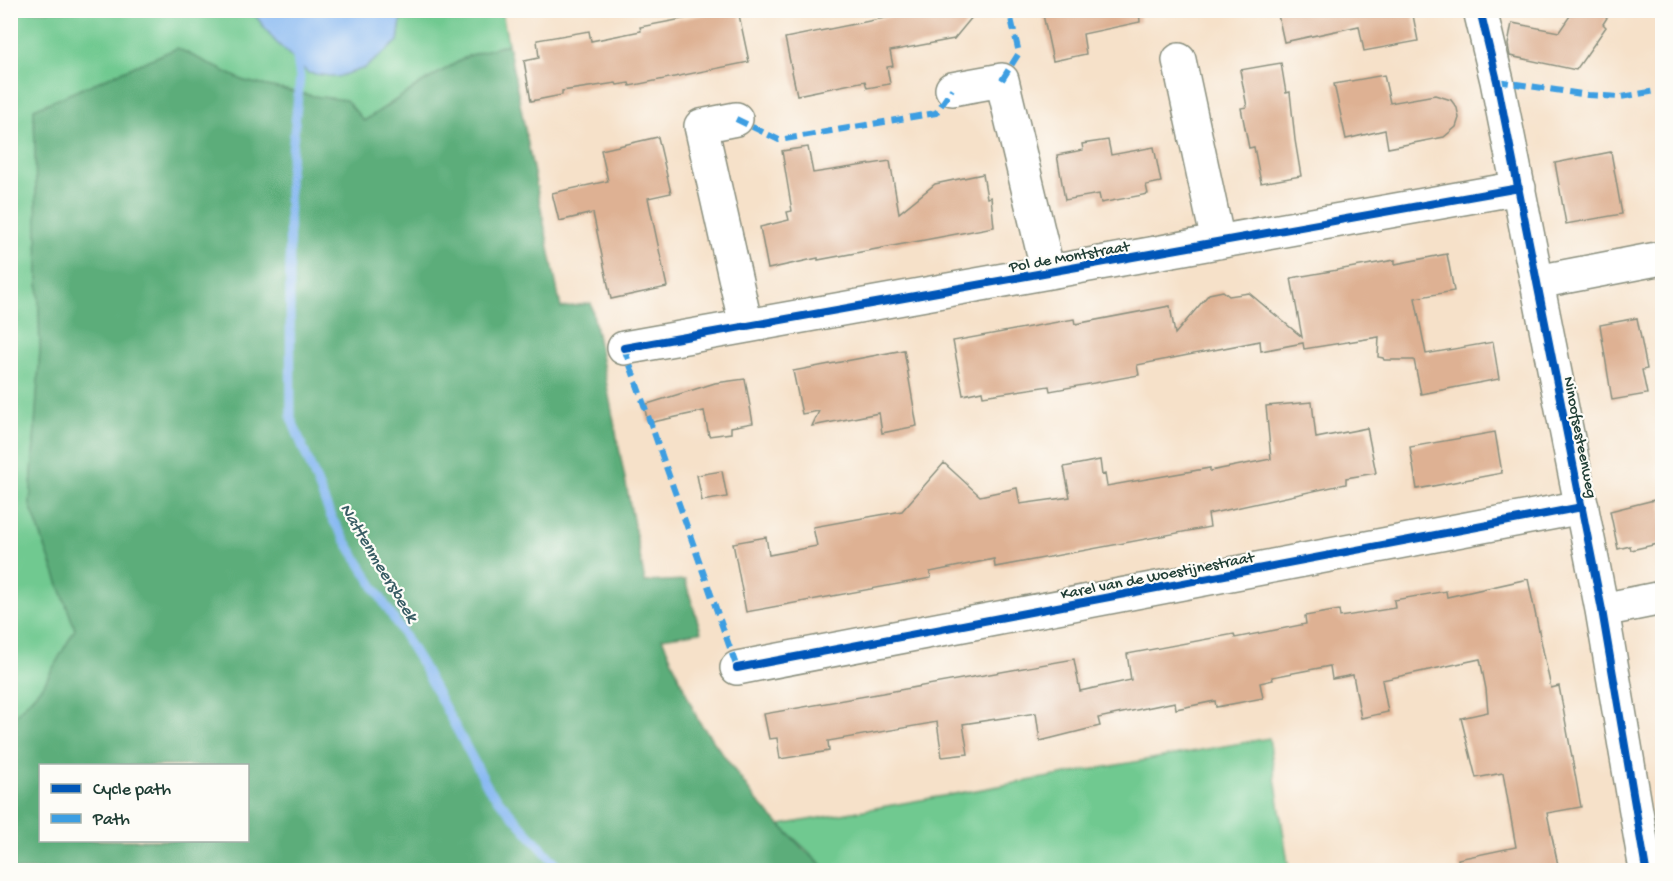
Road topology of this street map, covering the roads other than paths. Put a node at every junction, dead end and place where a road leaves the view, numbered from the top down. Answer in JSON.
{"nodes":[{"id":1,"x":1480,"y":10,"type":"edge"},
{"id":2,"x":1179,"y":60,"type":"dead end"},
{"id":3,"x":952,"y":89,"type":"dead end"},
{"id":4,"x":736,"y":119,"type":"dead end"},
{"id":5,"x":1519,"y":188,"type":"junction"},
{"id":6,"x":1218,"y":242,"type":"junction"},
{"id":7,"x":1662,"y":258,"type":"edge"},
{"id":8,"x":1048,"y":272,"type":"junction"},
{"id":9,"x":1537,"y":282,"type":"junction"},
{"id":10,"x":746,"y":326,"type":"junction"},
{"id":11,"x":624,"y":348,"type":"dead end"},
{"id":12,"x":1582,"y":507,"type":"junction"},
{"id":13,"x":1662,"y":598,"type":"edge"},
{"id":14,"x":1602,"y":610,"type":"junction"},
{"id":15,"x":737,"y":668,"type":"dead end"},
{"id":16,"x":1646,"y":870,"type":"edge"}],
"edges":[{"from":1,"to":5,"type":"street","name":"Ninoofsesteenweg"},
{"from":2,"to":6,"type":"street"},
{"from":3,"to":8,"type":"street","name":"Pol de Montstraat"},
{"from":4,"to":10,"type":"street"},
{"from":5,"to":6,"type":"street","name":"Pol de Montstraat"},
{"from":5,"to":9,"type":"street","name":"Ninoofsesteenweg"},
{"from":6,"to":8,"type":"street","name":"Pol de Montstraat"},
{"from":7,"to":9,"type":"street"},
{"from":8,"to":10,"type":"street","name":"Pol de Montstraat"},
{"from":9,"to":12,"type":"street","name":"Ninoofsesteenweg"},
{"from":10,"to":11,"type":"street","name":"Pol de Montstraat"},
{"from":12,"to":14,"type":"street","name":"Ninoofsesteenweg"},
{"from":12,"to":15,"type":"street","name":"Karel van de Woestijnestraat"},
{"from":13,"to":14,"type":"street"},
{"from":14,"to":16,"type":"street","name":"Ninoofsesteenweg"}]}
